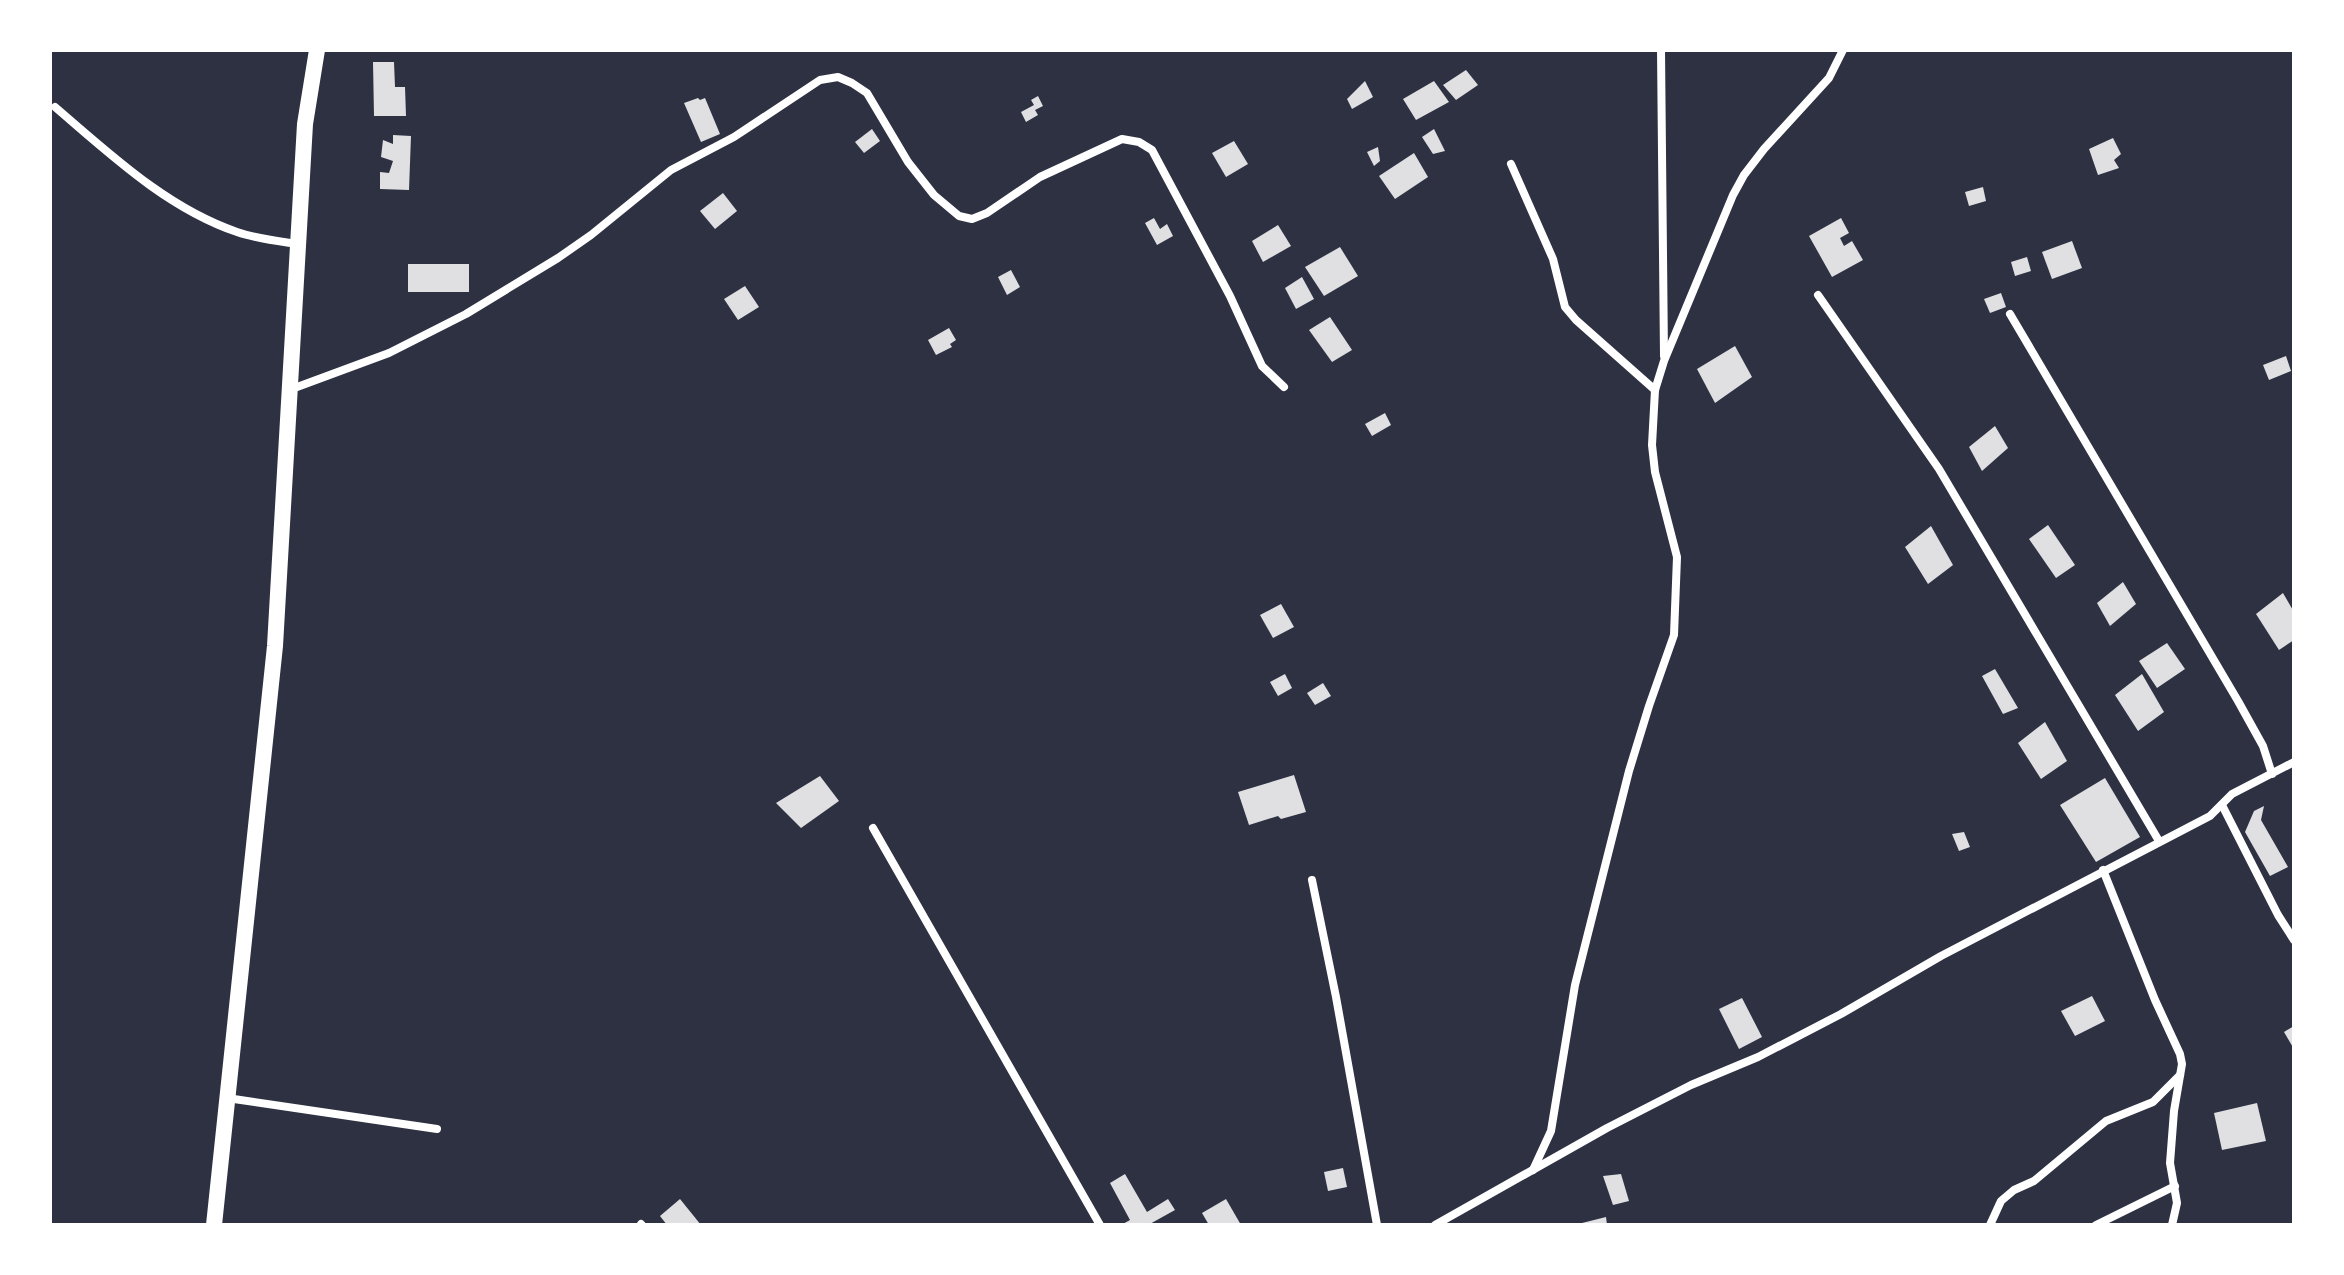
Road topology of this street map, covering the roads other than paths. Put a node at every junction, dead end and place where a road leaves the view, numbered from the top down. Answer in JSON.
{"nodes":[{"id":1,"x":317,"y":50,"type":"edge"},
{"id":2,"x":1661,"y":50,"type":"edge"},
{"id":3,"x":1843,"y":50,"type":"edge"},
{"id":4,"x":55,"y":107,"type":"dead end"},
{"id":5,"x":1511,"y":164,"type":"dead end"},
{"id":6,"x":298,"y":244,"type":"junction"},
{"id":7,"x":1818,"y":295,"type":"dead end"},
{"id":8,"x":2010,"y":314,"type":"dead end"},
{"id":9,"x":1664,"y":361,"type":"junction"},
{"id":10,"x":1284,"y":387,"type":"dead end"},
{"id":11,"x":288,"y":390,"type":"junction"},
{"id":12,"x":1655,"y":390,"type":"junction"},
{"id":13,"x":2294,"y":762,"type":"edge"},
{"id":14,"x":2272,"y":774,"type":"junction"},
{"id":15,"x":2222,"y":805,"type":"junction"},
{"id":16,"x":873,"y":828,"type":"dead end"},
{"id":17,"x":2159,"y":841,"type":"junction"},
{"id":18,"x":2103,"y":870,"type":"junction"},
{"id":19,"x":1312,"y":880,"type":"dead end"},
{"id":20,"x":2294,"y":940,"type":"edge"},
{"id":21,"x":2181,"y":1075,"type":"junction"},
{"id":22,"x":226,"y":1098,"type":"junction"},
{"id":23,"x":437,"y":1129,"type":"dead end"},
{"id":24,"x":1533,"y":1170,"type":"junction"},
{"id":25,"x":2175,"y":1186,"type":"junction"},
{"id":26,"x":214,"y":1225,"type":"edge"},
{"id":27,"x":1100,"y":1225,"type":"edge"},
{"id":28,"x":1377,"y":1225,"type":"edge"},
{"id":29,"x":1435,"y":1225,"type":"edge"},
{"id":30,"x":1990,"y":1225,"type":"edge"},
{"id":31,"x":2096,"y":1225,"type":"edge"},
{"id":32,"x":2172,"y":1225,"type":"edge"}],
"edges":[{"from":1,"to":6,"type":"main road"},
{"from":2,"to":9,"type":"street"},
{"from":3,"to":9,"type":"street"},
{"from":4,"to":6,"type":"street"},
{"from":5,"to":12,"type":"street"},
{"from":6,"to":11,"type":"main road"},
{"from":7,"to":17,"type":"street"},
{"from":8,"to":14,"type":"street"},
{"from":9,"to":12,"type":"street"},
{"from":10,"to":11,"type":"street"},
{"from":11,"to":22,"type":"main road"},
{"from":12,"to":24,"type":"street"},
{"from":13,"to":14,"type":"street"},
{"from":14,"to":15,"type":"street"},
{"from":15,"to":17,"type":"street"},
{"from":15,"to":20,"type":"street"},
{"from":16,"to":27,"type":"street"},
{"from":17,"to":18,"type":"street"},
{"from":18,"to":21,"type":"street"},
{"from":18,"to":24,"type":"street"},
{"from":19,"to":28,"type":"street"},
{"from":21,"to":25,"type":"street"},
{"from":21,"to":30,"type":"street"},
{"from":22,"to":23,"type":"street"},
{"from":22,"to":26,"type":"main road"},
{"from":24,"to":29,"type":"street"},
{"from":25,"to":31,"type":"street"},
{"from":25,"to":32,"type":"street"}]}
